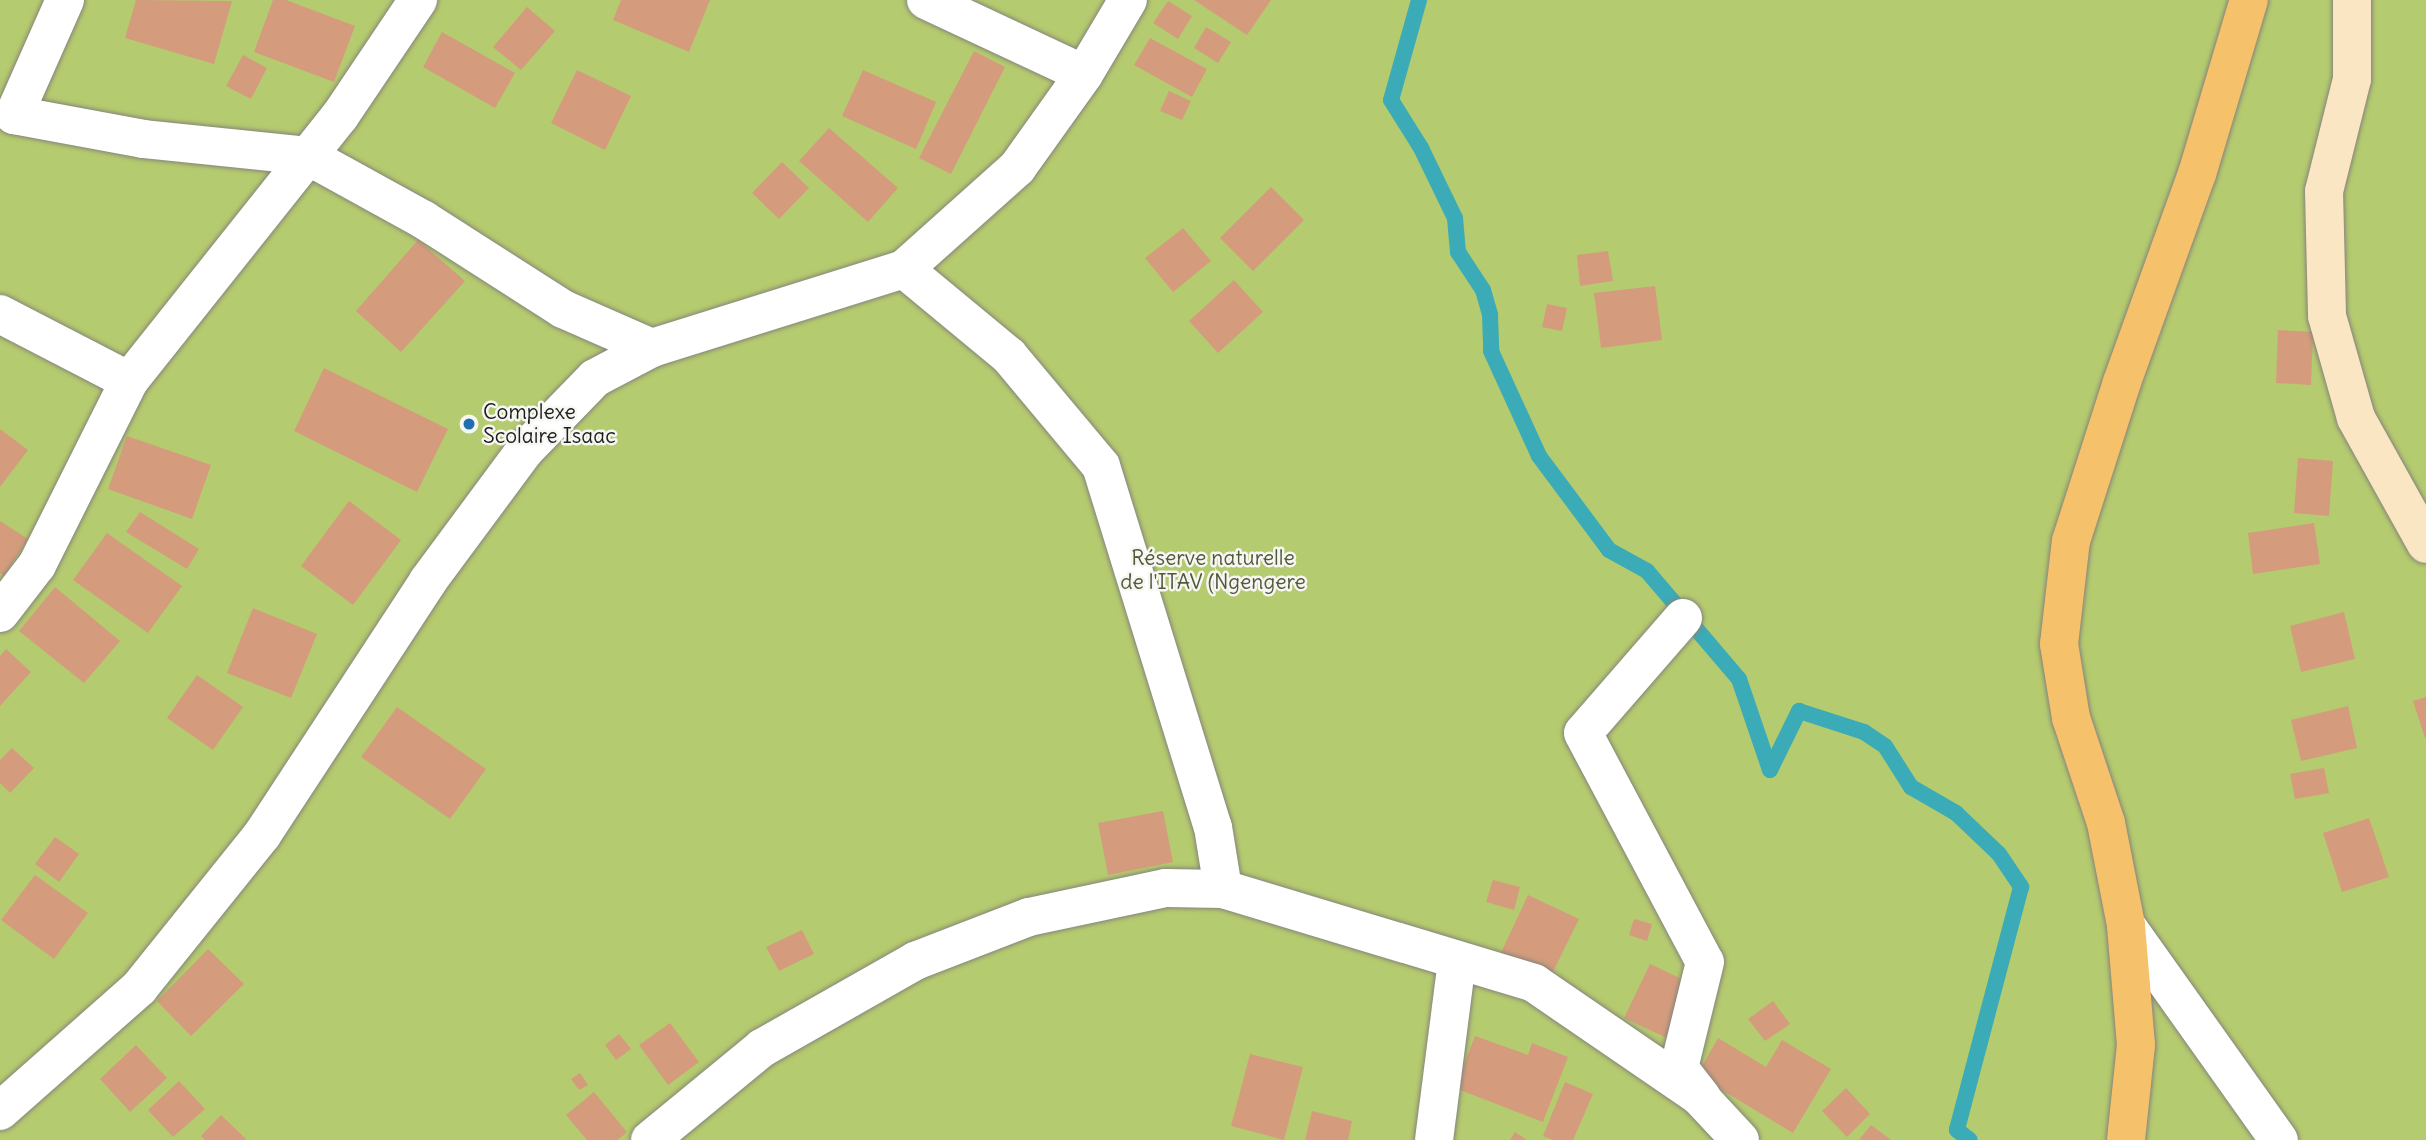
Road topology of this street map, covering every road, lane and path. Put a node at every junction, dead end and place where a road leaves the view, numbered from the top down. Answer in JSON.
{"nodes":[{"id":1,"x":65,"y":0,"type":"edge"},
{"id":2,"x":418,"y":0,"type":"edge"},
{"id":3,"x":926,"y":0,"type":"edge"},
{"id":4,"x":1128,"y":0,"type":"edge"},
{"id":5,"x":2249,"y":0,"type":"edge"},
{"id":6,"x":2352,"y":0,"type":"edge"},
{"id":7,"x":1084,"y":74,"type":"junction"},
{"id":8,"x":7,"y":127,"type":"edge"},
{"id":9,"x":308,"y":156,"type":"junction"},
{"id":10,"x":904,"y":269,"type":"junction"},
{"id":11,"x":0,"y":314,"type":"edge"},
{"id":12,"x":652,"y":348,"type":"junction"},
{"id":13,"x":129,"y":381,"type":"junction"},
{"id":14,"x":2426,"y":544,"type":"edge"},
{"id":15,"x":0,"y":613,"type":"edge"},
{"id":16,"x":1683,"y":618,"type":"dead end"},
{"id":17,"x":1223,"y":889,"type":"junction"},
{"id":18,"x":2126,"y":925,"type":"junction"},
{"id":19,"x":1457,"y":960,"type":"junction"},
{"id":20,"x":0,"y":1111,"type":"edge"},
{"id":21,"x":650,"y":1140,"type":"edge"},
{"id":22,"x":1434,"y":1140,"type":"edge"},
{"id":23,"x":1737,"y":1140,"type":"edge"},
{"id":24,"x":2126,"y":1140,"type":"edge"},
{"id":25,"x":2279,"y":1140,"type":"edge"}],
"edges":[{"from":1,"to":8,"type":"street"},
{"from":2,"to":9,"type":"street"},
{"from":3,"to":7,"type":"street"},
{"from":4,"to":7,"type":"street"},
{"from":5,"to":18,"type":"highway"},
{"from":6,"to":14,"type":"street"},
{"from":7,"to":10,"type":"street"},
{"from":8,"to":9,"type":"street"},
{"from":9,"to":12,"type":"street"},
{"from":9,"to":13,"type":"street"},
{"from":10,"to":12,"type":"street"},
{"from":10,"to":17,"type":"street"},
{"from":11,"to":13,"type":"street"},
{"from":12,"to":20,"type":"street"},
{"from":13,"to":15,"type":"street"},
{"from":16,"to":23,"type":"street"},
{"from":17,"to":19,"type":"street"},
{"from":17,"to":21,"type":"street"},
{"from":18,"to":24,"type":"highway"},
{"from":18,"to":25,"type":"street"},
{"from":19,"to":22,"type":"street"},
{"from":19,"to":23,"type":"street"}]}
